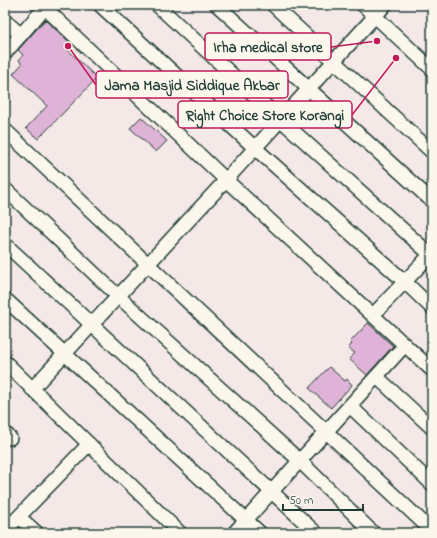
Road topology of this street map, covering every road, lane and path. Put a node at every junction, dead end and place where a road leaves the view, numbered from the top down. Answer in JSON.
{"nodes":[{"id":1,"x":100,"y":5,"type":"edge"},
{"id":2,"x":157,"y":5,"type":"edge"},
{"id":3,"x":217,"y":5,"type":"edge"},
{"id":4,"x":273,"y":5,"type":"edge"},
{"id":5,"x":363,"y":5,"type":"edge"},
{"id":6,"x":386,"y":5,"type":"edge"},
{"id":7,"x":45,"y":6,"type":"edge"},
{"id":8,"x":375,"y":16,"type":"junction"},
{"id":9,"x":5,"y":21,"type":"edge"},
{"id":10,"x":21,"y":35,"type":"junction"},
{"id":11,"x":5,"y":53,"type":"edge"},
{"id":12,"x":334,"y":61,"type":"junction"},
{"id":13,"x":432,"y":69,"type":"edge"},
{"id":14,"x":309,"y":89,"type":"junction"},
{"id":15,"x":281,"y":120,"type":"junction"},
{"id":16,"x":6,"y":134,"type":"edge"},
{"id":17,"x":255,"y":148,"type":"junction"},
{"id":18,"x":432,"y":152,"type":"edge"},
{"id":19,"x":226,"y":180,"type":"junction"},
{"id":20,"x":5,"y":189,"type":"edge"},
{"id":21,"x":432,"y":201,"type":"edge"},
{"id":22,"x":5,"y":244,"type":"edge"},
{"id":23,"x":431,"y":255,"type":"edge"},
{"id":24,"x":147,"y":264,"type":"junction"},
{"id":25,"x":405,"y":282,"type":"junction"},
{"id":26,"x":118,"y":296,"type":"junction"},
{"id":27,"x":5,"y":299,"type":"edge"},
{"id":28,"x":432,"y":308,"type":"edge"},
{"id":29,"x":373,"y":316,"type":"junction"},
{"id":30,"x":91,"y":324,"type":"junction"},
{"id":31,"x":405,"y":345,"type":"junction"},
{"id":32,"x":64,"y":354,"type":"junction"},
{"id":33,"x":5,"y":362,"type":"edge"},
{"id":34,"x":432,"y":370,"type":"edge"},
{"id":35,"x":377,"y":377,"type":"junction"},
{"id":36,"x":32,"y":389,"type":"junction"},
{"id":37,"x":350,"y":406,"type":"junction"},
{"id":38,"x":432,"y":428,"type":"edge"},
{"id":39,"x":327,"y":432,"type":"junction"},
{"id":40,"x":89,"y":444,"type":"junction"},
{"id":41,"x":300,"y":461,"type":"junction"},
{"id":42,"x":432,"y":484,"type":"edge"},
{"id":43,"x":272,"y":491,"type":"junction"},
{"id":44,"x":19,"y":517,"type":"junction"},
{"id":45,"x":246,"y":520,"type":"junction"},
{"id":46,"x":5,"y":530,"type":"edge"},
{"id":47,"x":432,"y":531,"type":"edge"},
{"id":48,"x":36,"y":533,"type":"edge"},
{"id":49,"x":180,"y":533,"type":"edge"},
{"id":50,"x":234,"y":533,"type":"edge"},
{"id":51,"x":260,"y":533,"type":"edge"},
{"id":52,"x":316,"y":533,"type":"edge"},
{"id":53,"x":373,"y":533,"type":"edge"}],
"edges":[{"from":1,"to":17,"type":"street"},
{"from":2,"to":15,"type":"street"},
{"from":3,"to":14,"type":"street"},
{"from":4,"to":12,"type":"street"},
{"from":5,"to":8,"type":"street"},
{"from":6,"to":8,"type":"street"},
{"from":7,"to":10,"type":"street"},
{"from":7,"to":19,"type":"street"},
{"from":8,"to":12,"type":"street"},
{"from":8,"to":13,"type":"street"},
{"from":9,"to":10,"type":"street"},
{"from":10,"to":11,"type":"street"},
{"from":12,"to":14,"type":"street"},
{"from":12,"to":18,"type":"street"},
{"from":14,"to":15,"type":"street"},
{"from":14,"to":21,"type":"street"},
{"from":15,"to":17,"type":"street"},
{"from":15,"to":23,"type":"street"},
{"from":16,"to":24,"type":"street"},
{"from":17,"to":19,"type":"street"},
{"from":17,"to":25,"type":"street"},
{"from":19,"to":24,"type":"street"},
{"from":19,"to":29,"type":"street"},
{"from":20,"to":26,"type":"street"},
{"from":22,"to":30,"type":"street"},
{"from":23,"to":25,"type":"street"},
{"from":24,"to":26,"type":"street"},
{"from":24,"to":39,"type":"street"},
{"from":25,"to":28,"type":"street"},
{"from":25,"to":29,"type":"street"},
{"from":26,"to":30,"type":"street"},
{"from":26,"to":41,"type":"street"},
{"from":27,"to":32,"type":"street"},
{"from":29,"to":31,"type":"street"},
{"from":30,"to":32,"type":"street"},
{"from":30,"to":43,"type":"street"},
{"from":31,"to":34,"type":"street"},
{"from":31,"to":35,"type":"street"},
{"from":32,"to":36,"type":"street"},
{"from":32,"to":45,"type":"street"},
{"from":33,"to":36,"type":"street"},
{"from":35,"to":37,"type":"street"},
{"from":35,"to":38,"type":"street"},
{"from":36,"to":40,"type":"street"},
{"from":37,"to":39,"type":"street"},
{"from":37,"to":42,"type":"street"},
{"from":39,"to":41,"type":"street"},
{"from":39,"to":47,"type":"street"},
{"from":40,"to":44,"type":"street"},
{"from":40,"to":49,"type":"street"},
{"from":41,"to":43,"type":"street"},
{"from":41,"to":53,"type":"street"},
{"from":43,"to":45,"type":"street"},
{"from":43,"to":52,"type":"street"},
{"from":44,"to":46,"type":"street"},
{"from":44,"to":48,"type":"street"},
{"from":45,"to":50,"type":"street"},
{"from":45,"to":51,"type":"street"}]}
